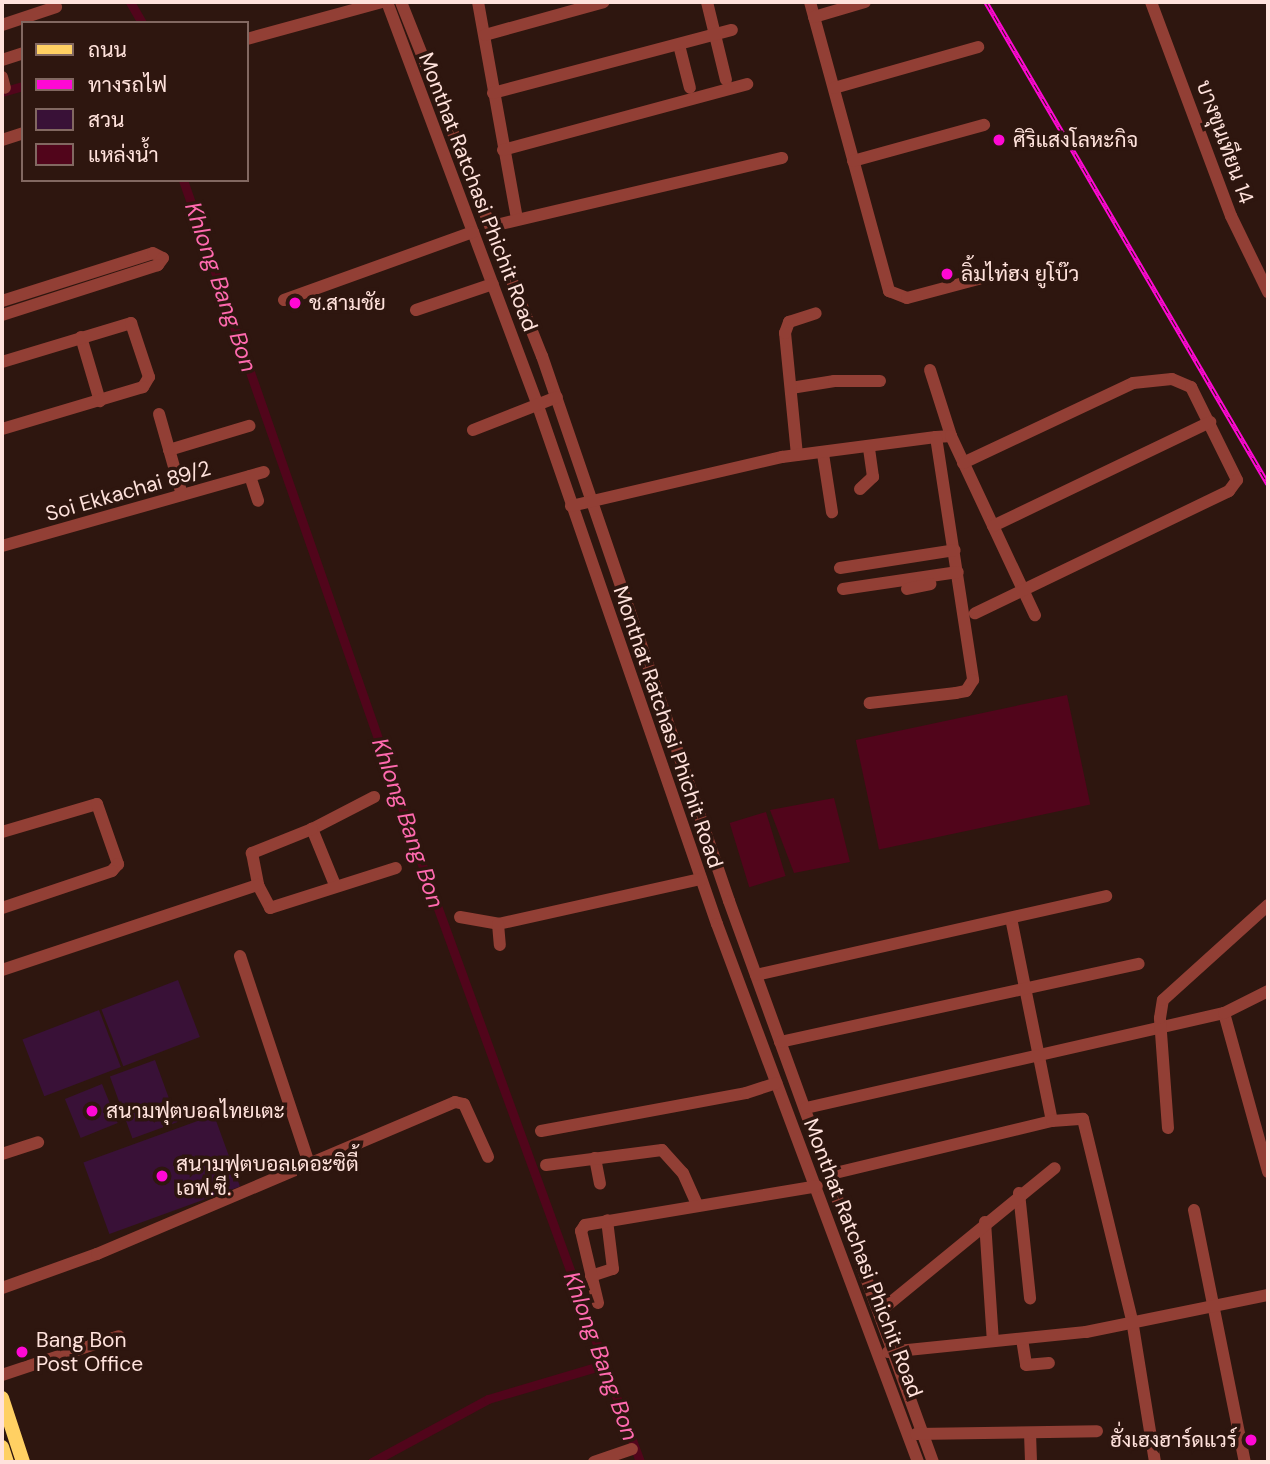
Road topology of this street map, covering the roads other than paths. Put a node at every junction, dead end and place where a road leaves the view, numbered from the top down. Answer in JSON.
{"nodes":[{"id":1,"x":384,"y":2,"type":"edge"},
{"id":2,"x":401,"y":2,"type":"edge"},
{"id":3,"x":478,"y":2,"type":"edge"},
{"id":4,"x":604,"y":2,"type":"edge"},
{"id":5,"x":707,"y":2,"type":"edge"},
{"id":6,"x":810,"y":2,"type":"edge"},
{"id":7,"x":865,"y":2,"type":"edge"},
{"id":8,"x":1151,"y":2,"type":"edge"},
{"id":9,"x":56,"y":7,"type":"dead end"},
{"id":10,"x":814,"y":17,"type":"junction"},
{"id":11,"x":2,"y":25,"type":"edge"},
{"id":12,"x":732,"y":30,"type":"dead end"},
{"id":13,"x":485,"y":35,"type":"junction"},
{"id":14,"x":715,"y":35,"type":"junction"},
{"id":15,"x":248,"y":39,"type":"edge"},
{"id":16,"x":679,"y":45,"type":"junction"},
{"id":17,"x":978,"y":47,"type":"dead end"},
{"id":18,"x":21,"y":54,"type":"edge"},
{"id":19,"x":2,"y":60,"type":"edge"},
{"id":20,"x":726,"y":80,"type":"dead end"},
{"id":21,"x":747,"y":84,"type":"dead end"},
{"id":22,"x":690,"y":88,"type":"dead end"},
{"id":23,"x":834,"y":88,"type":"junction"},
{"id":24,"x":493,"y":93,"type":"junction"},
{"id":25,"x":985,"y":125,"type":"dead end"},
{"id":26,"x":21,"y":133,"type":"edge"},
{"id":27,"x":2,"y":140,"type":"edge"},
{"id":28,"x":503,"y":150,"type":"junction"},
{"id":29,"x":782,"y":158,"type":"dead end"},
{"id":30,"x":853,"y":161,"type":"junction"},
{"id":31,"x":517,"y":219,"type":"junction"},
{"id":32,"x":492,"y":226,"type":"junction"},
{"id":33,"x":473,"y":232,"type":"junction"},
{"id":34,"x":1005,"y":272,"type":"dead end"},
{"id":35,"x":493,"y":284,"type":"junction"},
{"id":36,"x":1266,"y":285,"type":"edge"},
{"id":37,"x":284,"y":300,"type":"dead end"},
{"id":38,"x":2,"y":301,"type":"edge"},
{"id":39,"x":416,"y":310,"type":"dead end"},
{"id":40,"x":816,"y":313,"type":"dead end"},
{"id":41,"x":2,"y":315,"type":"edge"},
{"id":42,"x":81,"y":337,"type":"junction"},
{"id":43,"x":2,"y":362,"type":"edge"},
{"id":44,"x":930,"y":370,"type":"dead end"},
{"id":45,"x":880,"y":381,"type":"dead end"},
{"id":46,"x":791,"y":388,"type":"junction"},
{"id":47,"x":557,"y":397,"type":"junction"},
{"id":48,"x":100,"y":401,"type":"junction"},
{"id":49,"x":538,"y":406,"type":"junction"},
{"id":50,"x":159,"y":414,"type":"dead end"},
{"id":51,"x":1210,"y":422,"type":"junction"},
{"id":52,"x":249,"y":426,"type":"dead end"},
{"id":53,"x":2,"y":429,"type":"edge"},
{"id":54,"x":473,"y":430,"type":"dead end"},
{"id":55,"x":951,"y":436,"type":"junction"},
{"id":56,"x":936,"y":437,"type":"junction"},
{"id":57,"x":869,"y":448,"type":"junction"},
{"id":58,"x":169,"y":450,"type":"junction"},
{"id":59,"x":823,"y":454,"type":"junction"},
{"id":60,"x":797,"y":455,"type":"junction"},
{"id":61,"x":963,"y":463,"type":"junction"},
{"id":62,"x":264,"y":472,"type":"dead end"},
{"id":63,"x":250,"y":476,"type":"junction"},
{"id":64,"x":860,"y":489,"type":"dead end"},
{"id":65,"x":182,"y":495,"type":"junction"},
{"id":66,"x":594,"y":500,"type":"junction"},
{"id":67,"x":258,"y":501,"type":"dead end"},
{"id":68,"x":571,"y":506,"type":"junction"},
{"id":69,"x":832,"y":512,"type":"dead end"},
{"id":70,"x":993,"y":526,"type":"junction"},
{"id":71,"x":2,"y":546,"type":"edge"},
{"id":72,"x":955,"y":550,"type":"junction"},
{"id":73,"x":839,"y":568,"type":"dead end"},
{"id":74,"x":958,"y":572,"type":"junction"},
{"id":75,"x":944,"y":574,"type":"junction"},
{"id":76,"x":844,"y":589,"type":"dead end"},
{"id":77,"x":907,"y":589,"type":"dead end"},
{"id":78,"x":1023,"y":590,"type":"junction"},
{"id":79,"x":975,"y":613,"type":"dead end"},
{"id":80,"x":1035,"y":615,"type":"dead end"},
{"id":81,"x":870,"y":703,"type":"dead end"},
{"id":82,"x":374,"y":797,"type":"dead end"},
{"id":83,"x":312,"y":829,"type":"junction"},
{"id":84,"x":2,"y":832,"type":"edge"},
{"id":85,"x":396,"y":868,"type":"dead end"},
{"id":86,"x":701,"y":879,"type":"junction"},
{"id":87,"x":258,"y":885,"type":"junction"},
{"id":88,"x":335,"y":885,"type":"junction"},
{"id":89,"x":1106,"y":896,"type":"dead end"},
{"id":90,"x":1268,"y":905,"type":"edge"},
{"id":91,"x":2,"y":908,"type":"edge"},
{"id":92,"x":460,"y":917,"type":"dead end"},
{"id":93,"x":1011,"y":918,"type":"junction"},
{"id":94,"x":498,"y":924,"type":"junction"},
{"id":95,"x":500,"y":945,"type":"dead end"},
{"id":96,"x":240,"y":957,"type":"dead end"},
{"id":97,"x":1139,"y":964,"type":"dead end"},
{"id":98,"x":2,"y":970,"type":"edge"},
{"id":99,"x":756,"y":975,"type":"junction"},
{"id":100,"x":1027,"y":988,"type":"junction"},
{"id":101,"x":1268,"y":993,"type":"edge"},
{"id":102,"x":1224,"y":1013,"type":"junction"},
{"id":103,"x":1161,"y":1027,"type":"junction"},
{"id":104,"x":780,"y":1042,"type":"junction"},
{"id":105,"x":1041,"y":1056,"type":"junction"},
{"id":106,"x":776,"y":1083,"type":"junction"},
{"id":107,"x":806,"y":1108,"type":"junction"},
{"id":108,"x":1052,"y":1121,"type":"junction"},
{"id":109,"x":1168,"y":1128,"type":"dead end"},
{"id":110,"x":541,"y":1130,"type":"dead end"},
{"id":111,"x":38,"y":1142,"type":"dead end"},
{"id":112,"x":2,"y":1154,"type":"edge"},
{"id":113,"x":488,"y":1157,"type":"dead end"},
{"id":114,"x":595,"y":1158,"type":"junction"},
{"id":115,"x":309,"y":1163,"type":"junction"},
{"id":116,"x":546,"y":1166,"type":"dead end"},
{"id":117,"x":1055,"y":1168,"type":"dead end"},
{"id":118,"x":1268,"y":1172,"type":"edge"},
{"id":119,"x":831,"y":1174,"type":"junction"},
{"id":120,"x":600,"y":1184,"type":"dead end"},
{"id":121,"x":817,"y":1186,"type":"junction"},
{"id":122,"x":1019,"y":1193,"type":"junction"},
{"id":123,"x":698,"y":1206,"type":"junction"},
{"id":124,"x":1195,"y":1210,"type":"dead end"},
{"id":125,"x":607,"y":1220,"type":"junction"},
{"id":126,"x":985,"y":1222,"type":"junction"},
{"id":127,"x":591,"y":1276,"type":"junction"},
{"id":128,"x":2,"y":1288,"type":"edge"},
{"id":129,"x":1268,"y":1295,"type":"edge"},
{"id":130,"x":1030,"y":1298,"type":"dead end"},
{"id":131,"x":598,"y":1303,"type":"dead end"},
{"id":132,"x":1214,"y":1305,"type":"junction"},
{"id":133,"x":879,"y":1312,"type":"junction"},
{"id":134,"x":1132,"y":1320,"type":"junction"},
{"id":135,"x":119,"y":1336,"type":"dead end"},
{"id":136,"x":1021,"y":1339,"type":"junction"},
{"id":137,"x":993,"y":1341,"type":"junction"},
{"id":138,"x":894,"y":1350,"type":"junction"},
{"id":139,"x":877,"y":1354,"type":"junction"},
{"id":140,"x":1049,"y":1363,"type":"dead end"},
{"id":141,"x":2,"y":1375,"type":"edge"},
{"id":142,"x":2,"y":1398,"type":"edge"},
{"id":143,"x":1097,"y":1431,"type":"dead end"},
{"id":144,"x":923,"y":1432,"type":"junction"},
{"id":145,"x":1030,"y":1433,"type":"junction"},
{"id":146,"x":909,"y":1436,"type":"junction"},
{"id":147,"x":2,"y":1447,"type":"edge"},
{"id":148,"x":630,"y":1450,"type":"dead end"},
{"id":149,"x":7,"y":1462,"type":"edge"},
{"id":150,"x":23,"y":1462,"type":"edge"},
{"id":151,"x":594,"y":1462,"type":"edge"},
{"id":152,"x":918,"y":1462,"type":"edge"},
{"id":153,"x":933,"y":1462,"type":"edge"},
{"id":154,"x":1031,"y":1462,"type":"edge"},
{"id":155,"x":1155,"y":1462,"type":"edge"},
{"id":156,"x":1245,"y":1462,"type":"edge"}],
"edges":[{"from":1,"to":15,"type":"street"},
{"from":1,"to":33,"type":"street","name":"Monthat Ratchasi Phichit Road"},
{"from":2,"to":32,"type":"street","name":"Monthat Ratchasi Phichit Road"},
{"from":3,"to":13,"type":"street"},
{"from":4,"to":13,"type":"street"},
{"from":5,"to":14,"type":"street"},
{"from":6,"to":10,"type":"street"},
{"from":7,"to":10,"type":"street"},
{"from":8,"to":36,"type":"street","name":"บางขุนเทียน 14"},
{"from":9,"to":11,"type":"street"},
{"from":10,"to":23,"type":"street"},
{"from":12,"to":14,"type":"street"},
{"from":13,"to":24,"type":"street"},
{"from":14,"to":16,"type":"street"},
{"from":14,"to":20,"type":"street"},
{"from":16,"to":22,"type":"street"},
{"from":16,"to":24,"type":"street"},
{"from":17,"to":23,"type":"street"},
{"from":18,"to":19,"type":"street"},
{"from":21,"to":28,"type":"street"},
{"from":23,"to":30,"type":"street"},
{"from":24,"to":28,"type":"street"},
{"from":25,"to":30,"type":"street"},
{"from":26,"to":27,"type":"street"},
{"from":28,"to":31,"type":"street"},
{"from":29,"to":31,"type":"street"},
{"from":30,"to":34,"type":"street"},
{"from":31,"to":32,"type":"street"},
{"from":32,"to":47,"type":"street","name":"Monthat Ratchasi Phichit Road"},
{"from":33,"to":35,"type":"street","name":"Monthat Ratchasi Phichit Road"},
{"from":33,"to":37,"type":"street"},
{"from":35,"to":39,"type":"street"},
{"from":35,"to":49,"type":"street","name":"Monthat Ratchasi Phichit Road"},
{"from":38,"to":41,"type":"street"},
{"from":40,"to":46,"type":"street"},
{"from":42,"to":43,"type":"street"},
{"from":42,"to":48,"type":"street"},
{"from":42,"to":48,"type":"street"},
{"from":44,"to":55,"type":"street"},
{"from":45,"to":46,"type":"street"},
{"from":46,"to":60,"type":"street"},
{"from":47,"to":49,"type":"street"},
{"from":47,"to":66,"type":"street","name":"Monthat Ratchasi Phichit Road"},
{"from":48,"to":53,"type":"street"},
{"from":49,"to":54,"type":"street"},
{"from":49,"to":68,"type":"street","name":"Monthat Ratchasi Phichit Road"},
{"from":50,"to":58,"type":"street"},
{"from":51,"to":61,"type":"street"},
{"from":51,"to":70,"type":"street"},
{"from":51,"to":78,"type":"street"},
{"from":52,"to":58,"type":"street"},
{"from":55,"to":56,"type":"street"},
{"from":55,"to":61,"type":"street"},
{"from":56,"to":57,"type":"street"},
{"from":56,"to":72,"type":"street"},
{"from":57,"to":59,"type":"street"},
{"from":57,"to":64,"type":"street"},
{"from":58,"to":65,"type":"street"},
{"from":59,"to":60,"type":"street"},
{"from":59,"to":69,"type":"street"},
{"from":60,"to":66,"type":"street"},
{"from":61,"to":70,"type":"street"},
{"from":62,"to":63,"type":"street","name":"Soi Ekkachai 89/2"},
{"from":63,"to":65,"type":"street","name":"Soi Ekkachai 89/2"},
{"from":63,"to":67,"type":"street"},
{"from":65,"to":71,"type":"street","name":"Soi Ekkachai 89/2"},
{"from":66,"to":68,"type":"street"},
{"from":66,"to":99,"type":"street","name":"Monthat Ratchasi Phichit Road"},
{"from":68,"to":86,"type":"street","name":"Monthat Ratchasi Phichit Road"},
{"from":70,"to":78,"type":"street"},
{"from":72,"to":73,"type":"street"},
{"from":72,"to":74,"type":"street"},
{"from":74,"to":75,"type":"street"},
{"from":74,"to":81,"type":"street"},
{"from":75,"to":76,"type":"street"},
{"from":75,"to":77,"type":"street"},
{"from":78,"to":79,"type":"street"},
{"from":78,"to":80,"type":"street"},
{"from":82,"to":83,"type":"street"},
{"from":83,"to":87,"type":"street"},
{"from":83,"to":88,"type":"street"},
{"from":84,"to":91,"type":"street"},
{"from":85,"to":88,"type":"street"},
{"from":86,"to":94,"type":"street"},
{"from":86,"to":106,"type":"street","name":"Monthat Ratchasi Phichit Road"},
{"from":87,"to":88,"type":"street"},
{"from":87,"to":98,"type":"street"},
{"from":89,"to":93,"type":"street"},
{"from":90,"to":103,"type":"street"},
{"from":92,"to":94,"type":"street"},
{"from":93,"to":99,"type":"street"},
{"from":93,"to":100,"type":"street"},
{"from":94,"to":95,"type":"street"},
{"from":96,"to":115,"type":"street"},
{"from":97,"to":100,"type":"street"},
{"from":99,"to":104,"type":"street","name":"Monthat Ratchasi Phichit Road"},
{"from":100,"to":104,"type":"street"},
{"from":100,"to":105,"type":"street"},
{"from":101,"to":102,"type":"street"},
{"from":102,"to":103,"type":"street"},
{"from":102,"to":118,"type":"street"},
{"from":103,"to":105,"type":"street"},
{"from":103,"to":109,"type":"street"},
{"from":104,"to":107,"type":"street","name":"Monthat Ratchasi Phichit Road"},
{"from":105,"to":107,"type":"street"},
{"from":105,"to":108,"type":"street"},
{"from":106,"to":110,"type":"street"},
{"from":106,"to":121,"type":"street","name":"Monthat Ratchasi Phichit Road"},
{"from":107,"to":119,"type":"street","name":"Monthat Ratchasi Phichit Road"},
{"from":108,"to":119,"type":"street"},
{"from":108,"to":134,"type":"street"},
{"from":111,"to":112,"type":"street"},
{"from":113,"to":115,"type":"street"},
{"from":114,"to":116,"type":"street"},
{"from":114,"to":120,"type":"street"},
{"from":114,"to":123,"type":"street"},
{"from":115,"to":128,"type":"street"},
{"from":117,"to":122,"type":"street"},
{"from":119,"to":133,"type":"street","name":"Monthat Ratchasi Phichit Road"},
{"from":121,"to":123,"type":"street"},
{"from":121,"to":139,"type":"street","name":"Monthat Ratchasi Phichit Road"},
{"from":122,"to":126,"type":"street"},
{"from":122,"to":130,"type":"street"},
{"from":123,"to":125,"type":"street"},
{"from":124,"to":132,"type":"street"},
{"from":125,"to":127,"type":"street"},
{"from":125,"to":127,"type":"street"},
{"from":126,"to":133,"type":"street"},
{"from":126,"to":137,"type":"street"},
{"from":127,"to":131,"type":"street"},
{"from":129,"to":132,"type":"street"},
{"from":132,"to":134,"type":"street"},
{"from":132,"to":156,"type":"street"},
{"from":133,"to":138,"type":"street","name":"Monthat Ratchasi Phichit Road"},
{"from":134,"to":136,"type":"street"},
{"from":134,"to":155,"type":"street"},
{"from":135,"to":141,"type":"street"},
{"from":136,"to":137,"type":"street"},
{"from":136,"to":140,"type":"street"},
{"from":137,"to":138,"type":"street"},
{"from":138,"to":139,"type":"street"},
{"from":138,"to":144,"type":"street","name":"Monthat Ratchasi Phichit Road"},
{"from":139,"to":146,"type":"street","name":"Monthat Ratchasi Phichit Road"},
{"from":142,"to":150,"type":"main road"},
{"from":143,"to":145,"type":"street"},
{"from":144,"to":145,"type":"street"},
{"from":144,"to":146,"type":"street"},
{"from":144,"to":153,"type":"street","name":"Monthat Ratchasi Phichit Road"},
{"from":145,"to":154,"type":"street"},
{"from":146,"to":152,"type":"street","name":"Monthat Ratchasi Phichit Road"},
{"from":147,"to":149,"type":"main road"},
{"from":148,"to":151,"type":"street"}]}
